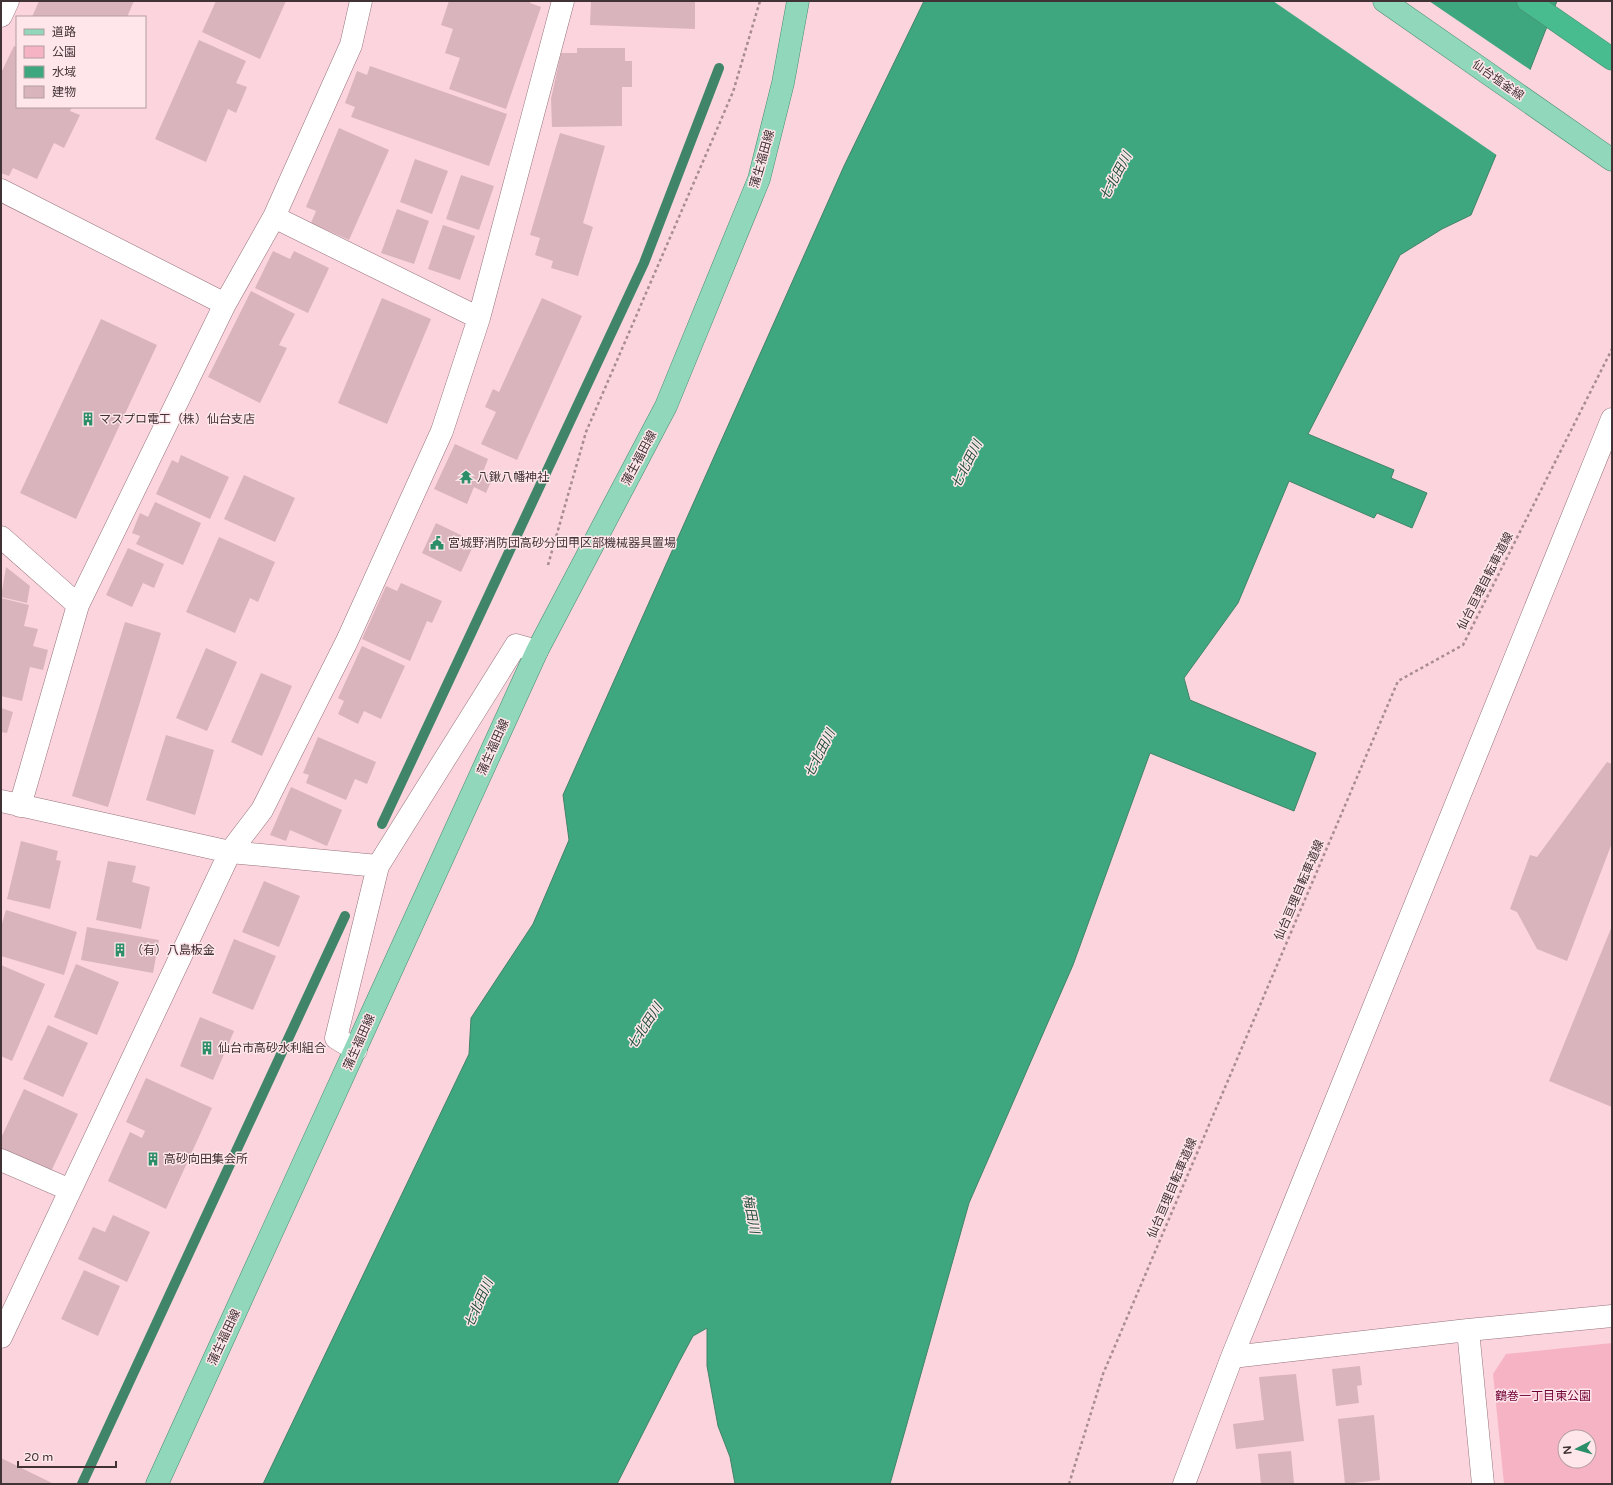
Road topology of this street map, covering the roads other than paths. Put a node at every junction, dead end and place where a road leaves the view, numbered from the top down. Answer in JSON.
{"nodes":[{"id":1,"x":8,"y":1,"type":"edge"},
{"id":2,"x":361,"y":1,"type":"edge"},
{"id":3,"x":563,"y":1,"type":"edge"},
{"id":4,"x":798,"y":1,"type":"edge"},
{"id":5,"x":1384,"y":1,"type":"edge"},
{"id":6,"x":1528,"y":1,"type":"edge"},
{"id":7,"x":1,"y":16,"type":"edge"},
{"id":8,"x":1612,"y":59,"type":"edge"},
{"id":9,"x":1612,"y":160,"type":"edge"},
{"id":10,"x":1,"y":190,"type":"edge"},
{"id":11,"x":274,"y":217,"type":"junction"},
{"id":12,"x":225,"y":304,"type":"junction"},
{"id":13,"x":479,"y":318,"type":"junction"},
{"id":14,"x":1612,"y":418,"type":"edge"},
{"id":15,"x":1,"y":537,"type":"edge"},
{"id":16,"x":78,"y":605,"type":"junction"},
{"id":17,"x":537,"y":651,"type":"junction"},
{"id":18,"x":6,"y":803,"type":"edge"},
{"id":19,"x":230,"y":852,"type":"junction"},
{"id":20,"x":378,"y":866,"type":"junction"},
{"id":21,"x":356,"y":1050,"type":"junction"},
{"id":22,"x":1,"y":1160,"type":"edge"},
{"id":23,"x":70,"y":1190,"type":"junction"},
{"id":24,"x":1612,"y":1316,"type":"edge"},
{"id":25,"x":1468,"y":1330,"type":"junction"},
{"id":26,"x":1,"y":1337,"type":"edge"},
{"id":27,"x":1232,"y":1357,"type":"junction"},
{"id":28,"x":157,"y":1484,"type":"edge"},
{"id":29,"x":1184,"y":1484,"type":"edge"},
{"id":30,"x":1483,"y":1484,"type":"edge"}],
"edges":[{"from":1,"to":7,"type":"street"},
{"from":2,"to":11,"type":"street"},
{"from":3,"to":13,"type":"street"},
{"from":4,"to":17,"type":"main road","name":"蒲生福田線"},
{"from":5,"to":9,"type":"main road","name":"仙台塩釜線"},
{"from":6,"to":8,"type":"highway"},
{"from":10,"to":12,"type":"street"},
{"from":11,"to":12,"type":"street"},
{"from":11,"to":13,"type":"street"},
{"from":12,"to":16,"type":"street"},
{"from":13,"to":19,"type":"street"},
{"from":14,"to":27,"type":"street"},
{"from":15,"to":16,"type":"street"},
{"from":16,"to":18,"type":"street"},
{"from":17,"to":20,"type":"street"},
{"from":17,"to":21,"type":"main road","name":"蒲生福田線"},
{"from":18,"to":19,"type":"street"},
{"from":19,"to":20,"type":"street"},
{"from":19,"to":23,"type":"street"},
{"from":20,"to":21,"type":"street"},
{"from":21,"to":28,"type":"main road","name":"蒲生福田線"},
{"from":22,"to":23,"type":"street"},
{"from":23,"to":26,"type":"street"},
{"from":24,"to":25,"type":"street"},
{"from":25,"to":27,"type":"street"},
{"from":25,"to":30,"type":"street"},
{"from":27,"to":29,"type":"street"}]}
